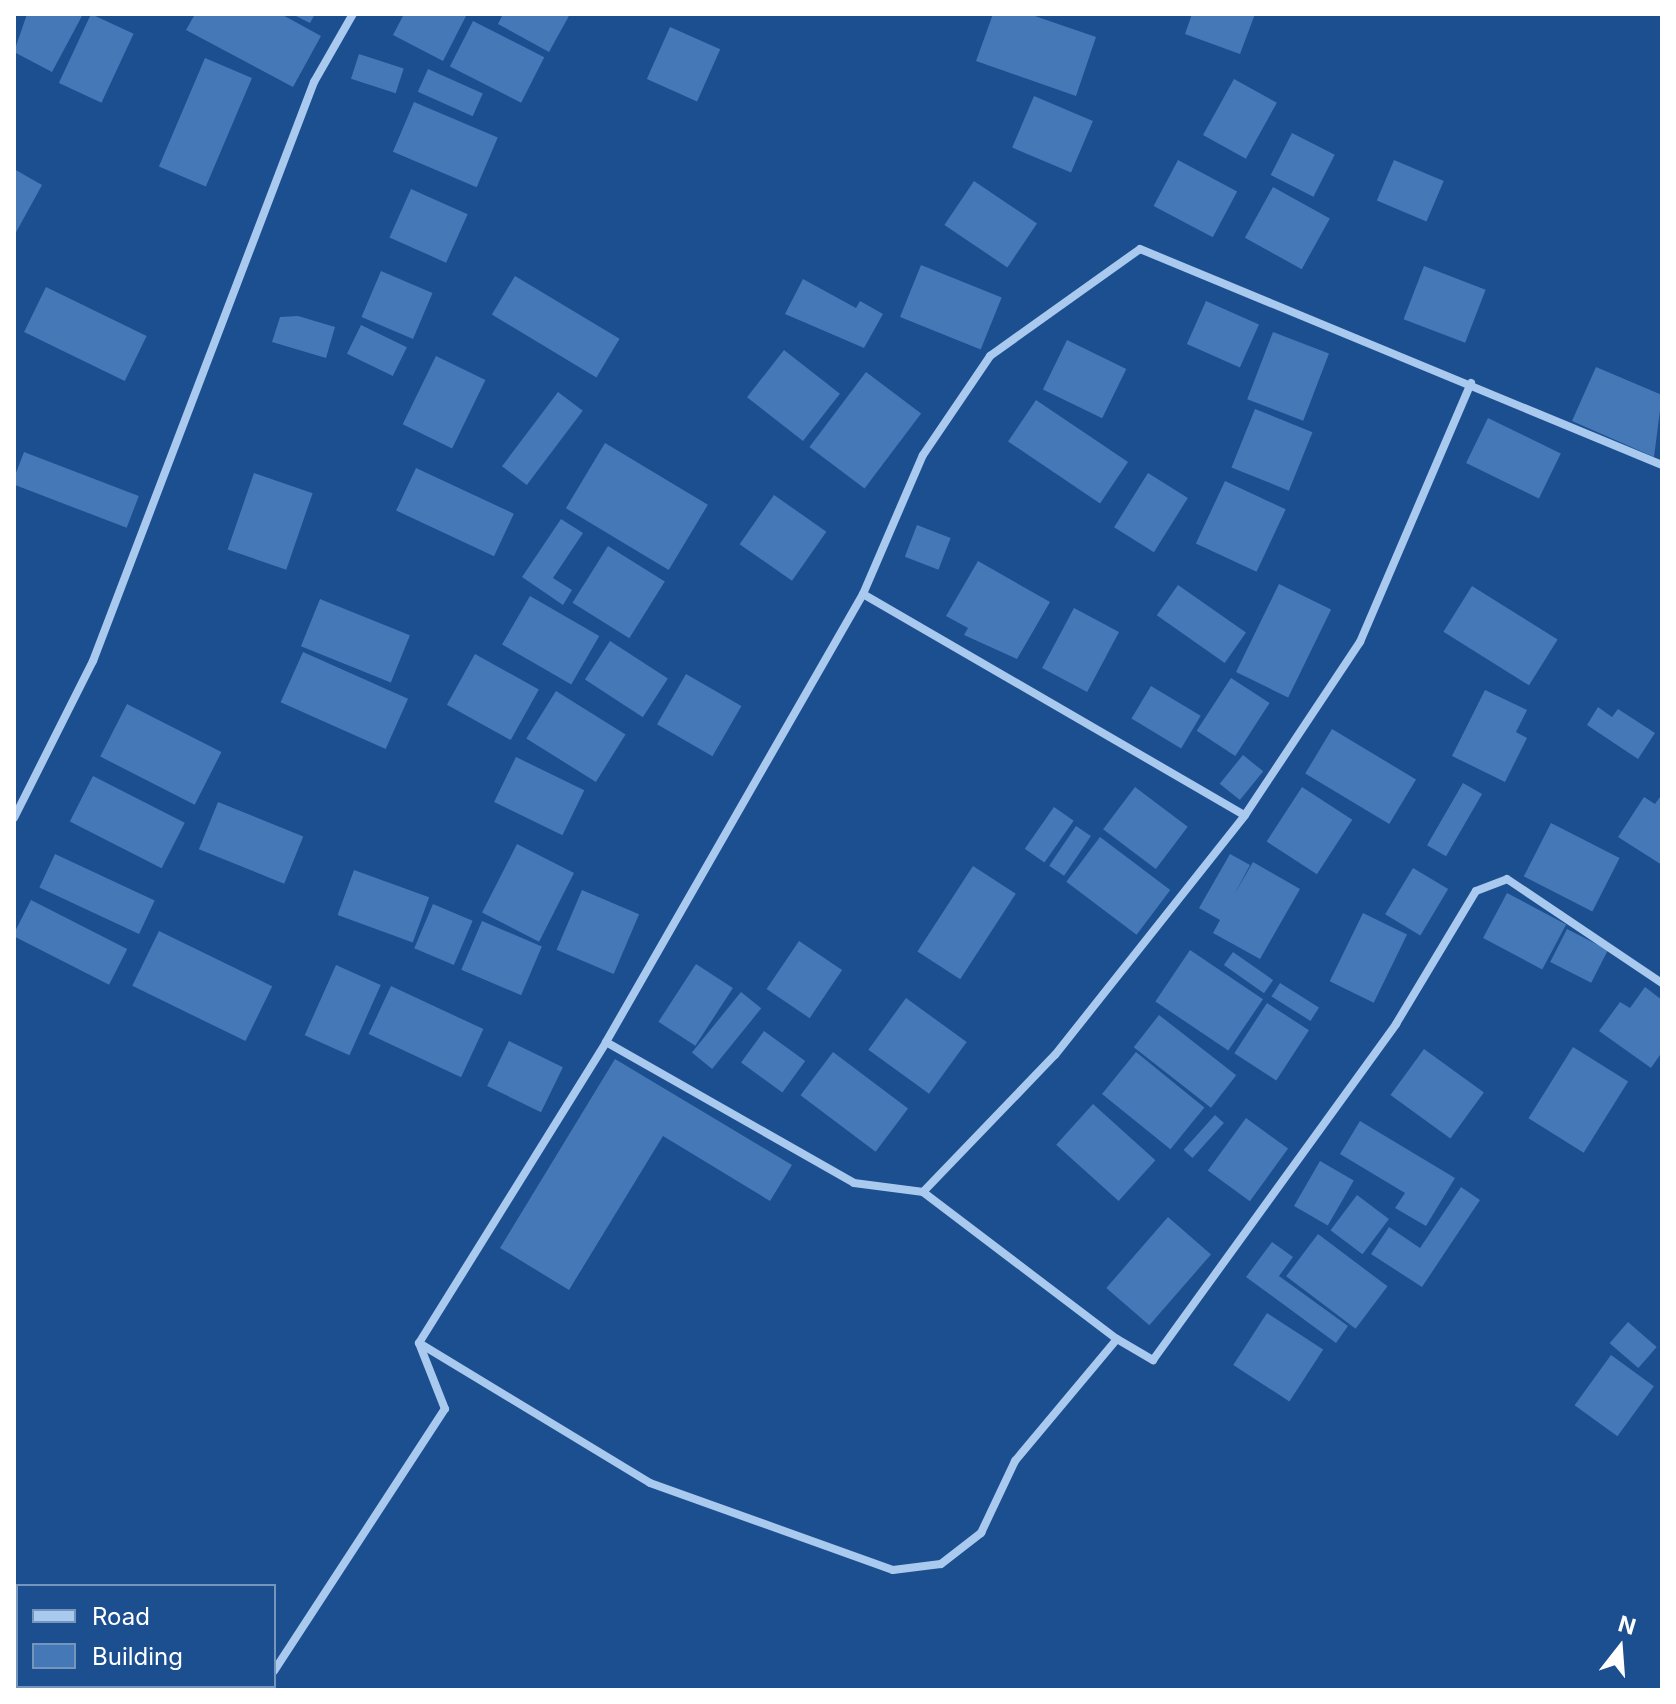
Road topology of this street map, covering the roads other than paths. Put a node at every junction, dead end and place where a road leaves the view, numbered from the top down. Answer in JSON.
{"nodes":[{"id":1,"x":353,"y":14,"type":"edge"},
{"id":2,"x":1471,"y":383,"type":"junction"},
{"id":3,"x":1662,"y":465,"type":"edge"},
{"id":4,"x":863,"y":594,"type":"junction"},
{"id":5,"x":1245,"y":815,"type":"junction"},
{"id":6,"x":14,"y":818,"type":"edge"},
{"id":7,"x":1662,"y":983,"type":"edge"},
{"id":8,"x":606,"y":1042,"type":"junction"},
{"id":9,"x":923,"y":1192,"type":"junction"},
{"id":10,"x":1117,"y":1339,"type":"junction"},
{"id":11,"x":419,"y":1343,"type":"junction"},
{"id":12,"x":276,"y":1668,"type":"edge"}],
"edges":[{"from":1,"to":6,"type":"street"},
{"from":2,"to":3,"type":"street"},
{"from":2,"to":4,"type":"street"},
{"from":2,"to":5,"type":"street"},
{"from":4,"to":5,"type":"street"},
{"from":4,"to":8,"type":"street"},
{"from":5,"to":9,"type":"street"},
{"from":7,"to":10,"type":"street"},
{"from":8,"to":9,"type":"street"},
{"from":8,"to":11,"type":"street"},
{"from":9,"to":10,"type":"street"},
{"from":10,"to":11,"type":"street"},
{"from":11,"to":12,"type":"street"}]}
